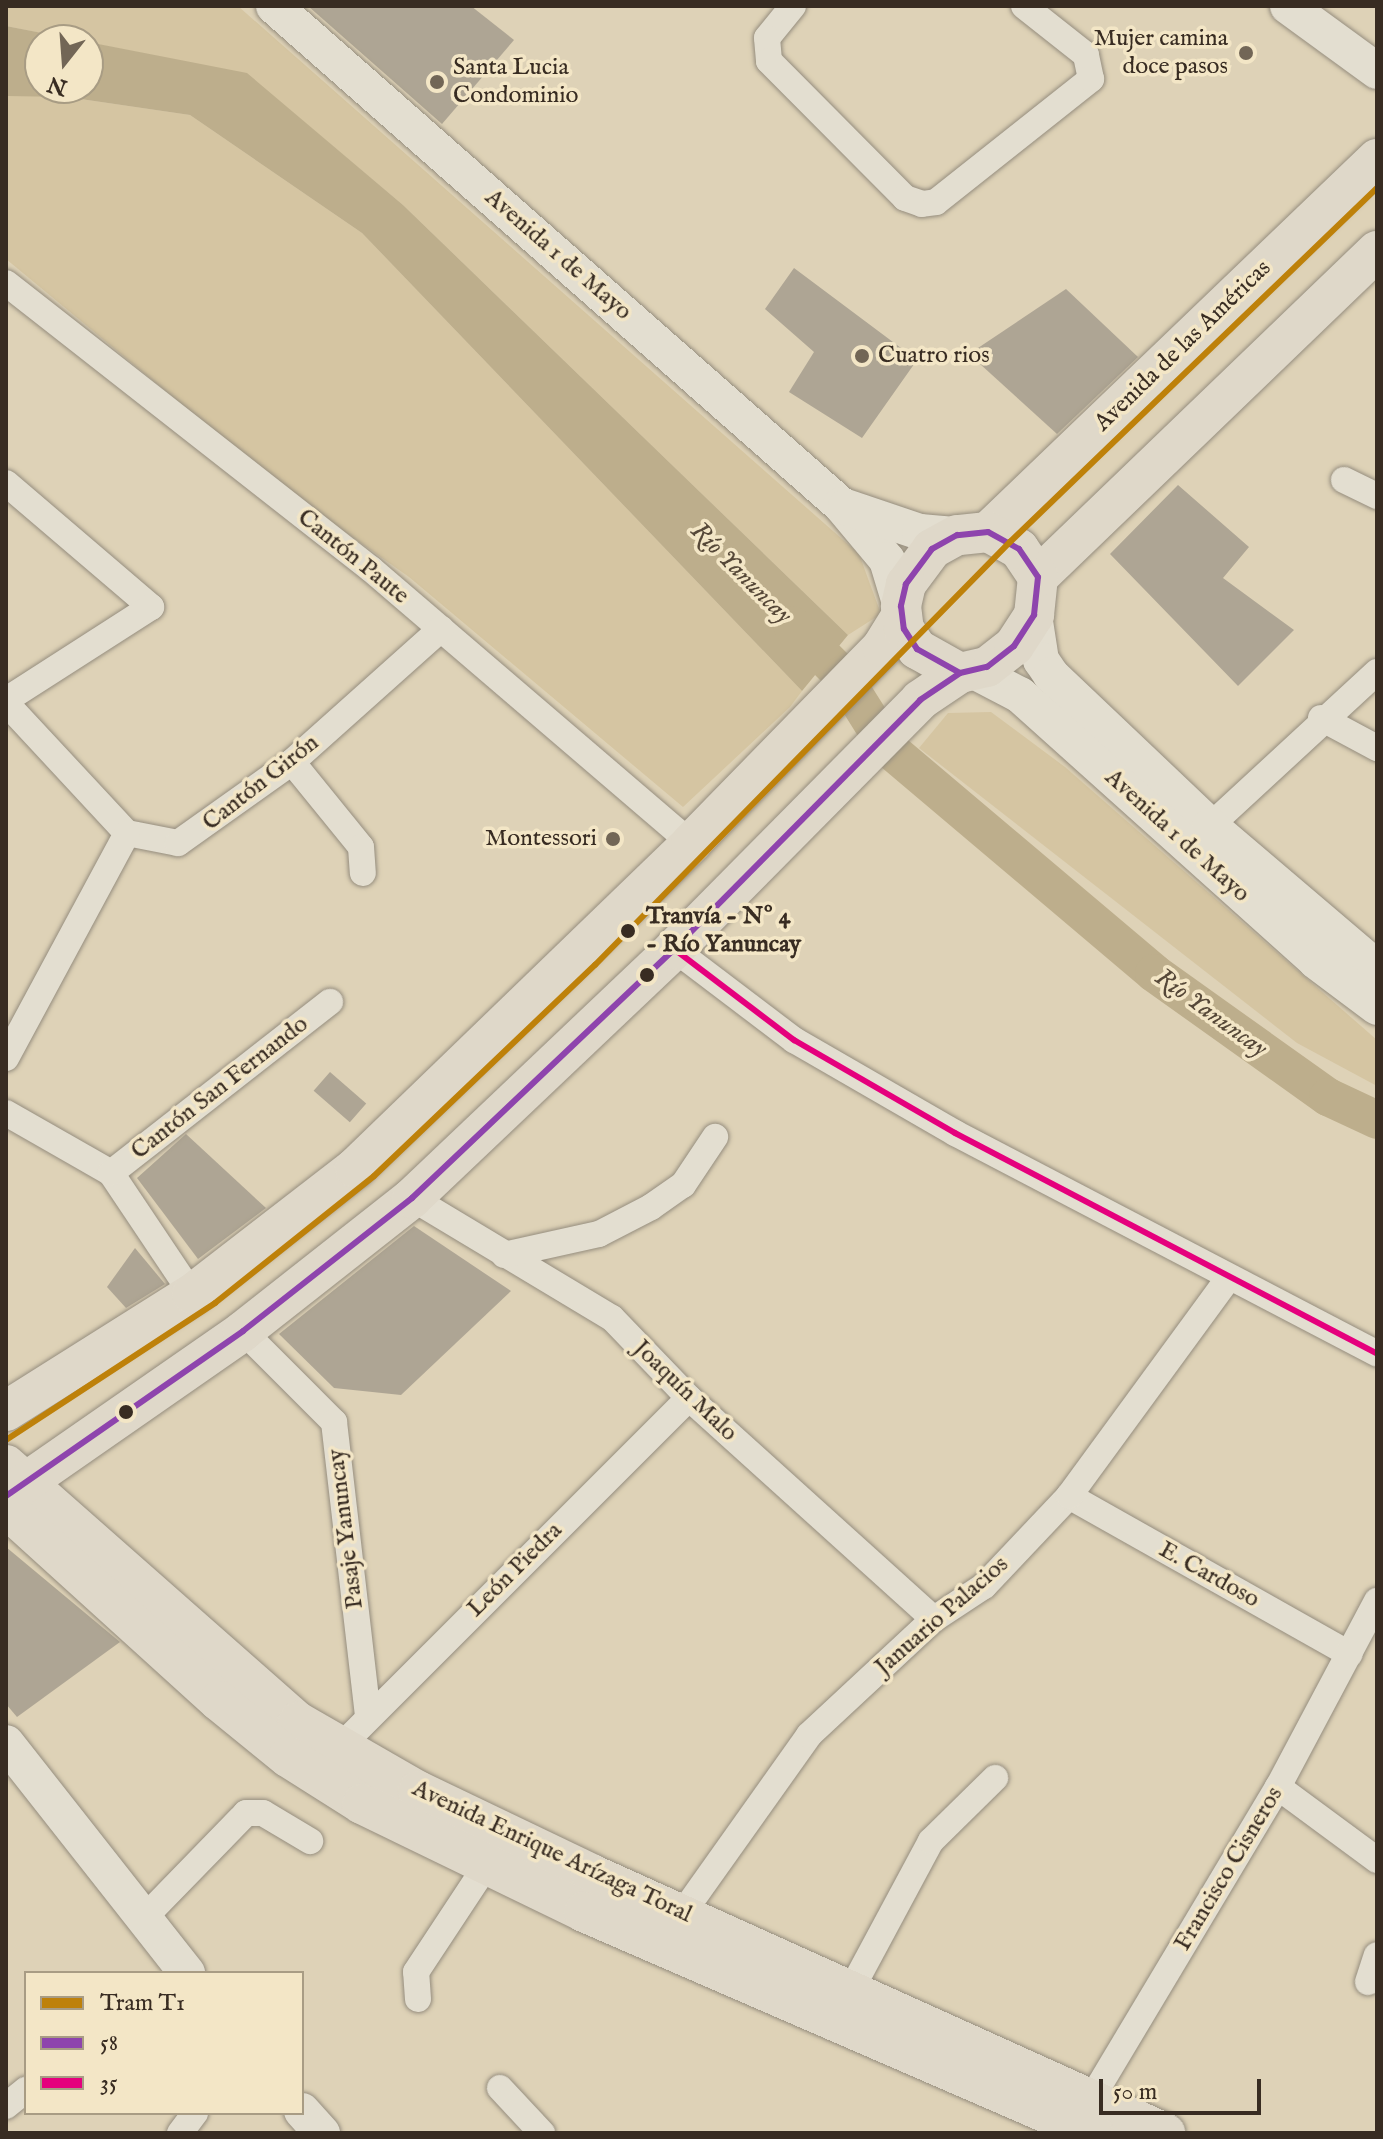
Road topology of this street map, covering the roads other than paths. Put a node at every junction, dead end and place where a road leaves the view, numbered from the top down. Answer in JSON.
{"nodes":[{"id":1,"x":274,"y":6,"type":"edge"},
{"id":2,"x":1024,"y":6,"type":"edge"},
{"id":3,"x":1288,"y":6,"type":"edge"},
{"id":4,"x":1316,"y":6,"type":"edge"},
{"id":5,"x":782,"y":10,"type":"edge"},
{"id":6,"x":1377,"y":51,"type":"edge"},
{"id":7,"x":1377,"y":71,"type":"edge"},
{"id":8,"x":1377,"y":159,"type":"edge"},
{"id":9,"x":1377,"y":251,"type":"edge"},
{"id":10,"x":6,"y":283,"type":"edge"},
{"id":11,"x":1344,"y":480,"type":"dead end"},
{"id":12,"x":6,"y":483,"type":"edge"},
{"id":13,"x":1377,"y":496,"type":"edge"},
{"id":14,"x":841,"y":505,"type":"junction"},
{"id":15,"x":973,"y":534,"type":"junction"},
{"id":16,"x":1036,"y":596,"type":"junction"},
{"id":17,"x":895,"y":623,"type":"junction"},
{"id":18,"x":441,"y":629,"type":"junction"},
{"id":19,"x":967,"y":672,"type":"junction"},
{"id":20,"x":1377,"y":672,"type":"edge"},
{"id":21,"x":6,"y":702,"type":"edge"},
{"id":22,"x":1321,"y":718,"type":"junction"},
{"id":23,"x":1377,"y":748,"type":"edge"},
{"id":24,"x":292,"y":762,"type":"junction"},
{"id":25,"x":1210,"y":826,"type":"junction"},
{"id":26,"x":127,"y":833,"type":"junction"},
{"id":27,"x":691,"y":843,"type":"junction"},
{"id":28,"x":363,"y":873,"type":"dead end"},
{"id":29,"x":674,"y":949,"type":"junction"},
{"id":30,"x":1377,"y":968,"type":"edge"},
{"id":31,"x":330,"y":1002,"type":"dead end"},
{"id":32,"x":1377,"y":1007,"type":"edge"},
{"id":33,"x":504,"y":1027,"type":"junction"},
{"id":34,"x":6,"y":1058,"type":"edge"},
{"id":35,"x":503,"y":1111,"type":"junction"},
{"id":36,"x":6,"y":1113,"type":"edge"},
{"id":37,"x":715,"y":1137,"type":"dead end"},
{"id":38,"x":111,"y":1173,"type":"junction"},
{"id":39,"x":412,"y":1198,"type":"junction"},
{"id":40,"x":504,"y":1255,"type":"junction"},
{"id":41,"x":1229,"y":1277,"type":"junction"},
{"id":42,"x":192,"y":1294,"type":"junction"},
{"id":43,"x":243,"y":1331,"type":"junction"},
{"id":44,"x":1377,"y":1354,"type":"edge"},
{"id":45,"x":689,"y":1398,"type":"junction"},
{"id":46,"x":6,"y":1411,"type":"edge"},
{"id":47,"x":11,"y":1487,"type":"edge"},
{"id":48,"x":1069,"y":1496,"type":"junction"},
{"id":49,"x":1377,"y":1601,"type":"edge"},
{"id":50,"x":934,"y":1619,"type":"junction"},
{"id":51,"x":1349,"y":1654,"type":"junction"},
{"id":52,"x":355,"y":1730,"type":"junction"},
{"id":53,"x":6,"y":1743,"type":"edge"},
{"id":54,"x":995,"y":1778,"type":"dead end"},
{"id":55,"x":1278,"y":1787,"type":"junction"},
{"id":56,"x":310,"y":1841,"type":"dead end"},
{"id":57,"x":1377,"y":1860,"type":"edge"},
{"id":58,"x":486,"y":1866,"type":"junction"},
{"id":59,"x":682,"y":1914,"type":"junction"},
{"id":60,"x":144,"y":1918,"type":"junction"},
{"id":61,"x":1377,"y":1955,"type":"edge"},
{"id":62,"x":185,"y":1971,"type":"edge"},
{"id":63,"x":1368,"y":1982,"type":"dead end"},
{"id":64,"x":851,"y":1990,"type":"junction"},
{"id":65,"x":418,"y":1999,"type":"dead end"},
{"id":66,"x":500,"y":2088,"type":"dead end"},
{"id":67,"x":24,"y":2092,"type":"edge"},
{"id":68,"x":6,"y":2106,"type":"edge"},
{"id":69,"x":304,"y":2113,"type":"edge"},
{"id":70,"x":194,"y":2115,"type":"edge"},
{"id":71,"x":1083,"y":2122,"type":"edge"},
{"id":72,"x":180,"y":2133,"type":"edge"},
{"id":73,"x":322,"y":2133,"type":"edge"},
{"id":74,"x":542,"y":2133,"type":"edge"},
{"id":75,"x":1165,"y":2133,"type":"edge"}],
"edges":[{"from":1,"to":14,"type":"main road","name":"Avenida 1 de Mayo"},
{"from":2,"to":5,"type":"street"},
{"from":3,"to":7,"type":"main road"},
{"from":4,"to":6,"type":"main road"},
{"from":8,"to":15,"type":"main road","name":"Avenida de las Américas"},
{"from":9,"to":16,"type":"main road"},
{"from":10,"to":18,"type":"street","name":"Cantón Paute"},
{"from":11,"to":13,"type":"street"},
{"from":12,"to":21,"type":"street"},
{"from":14,"to":15,"type":"main road","name":"Avenida 1 de Mayo"},
{"from":14,"to":17,"type":"main road","name":"Avenida 1 de Mayo"},
{"from":15,"to":16,"type":"main road"},
{"from":15,"to":17,"type":"main road","name":"Avenida de las Américas"},
{"from":16,"to":19,"type":"main road"},
{"from":16,"to":25,"type":"main road","name":"Avenida 1 de Mayo"},
{"from":17,"to":19,"type":"main road"},
{"from":17,"to":27,"type":"main road","name":"Avenida de las Américas"},
{"from":18,"to":24,"type":"street","name":"Cantón Girón"},
{"from":18,"to":27,"type":"street","name":"Cantón Paute"},
{"from":19,"to":29,"type":"main road"},
{"from":19,"to":32,"type":"main road","name":"Avenida 1 de Mayo"},
{"from":20,"to":22,"type":"street"},
{"from":21,"to":26,"type":"street"},
{"from":22,"to":23,"type":"street"},
{"from":22,"to":25,"type":"street"},
{"from":24,"to":26,"type":"street","name":"Cantón Girón"},
{"from":24,"to":28,"type":"street"},
{"from":25,"to":30,"type":"main road","name":"Avenida 1 de Mayo"},
{"from":26,"to":34,"type":"street"},
{"from":27,"to":33,"type":"main road","name":"Avenida de las Américas"},
{"from":29,"to":35,"type":"main road"},
{"from":29,"to":41,"type":"street"},
{"from":31,"to":38,"type":"street","name":"Cantón San Fernando"},
{"from":33,"to":35,"type":"main road"},
{"from":33,"to":42,"type":"main road","name":"Avenida de las Américas"},
{"from":35,"to":39,"type":"main road"},
{"from":36,"to":38,"type":"street"},
{"from":37,"to":40,"type":"street"},
{"from":38,"to":42,"type":"street"},
{"from":39,"to":40,"type":"street","name":"Joaquín Malo"},
{"from":39,"to":43,"type":"main road"},
{"from":40,"to":45,"type":"street","name":"Joaquín Malo"},
{"from":41,"to":44,"type":"street"},
{"from":41,"to":48,"type":"street","name":"Januario Palacios"},
{"from":42,"to":46,"type":"main road","name":"Avenida de las Américas"},
{"from":43,"to":47,"type":"main road"},
{"from":43,"to":52,"type":"street","name":"Pasaje Yanuncay"},
{"from":45,"to":50,"type":"street","name":"Joaquín Malo"},
{"from":45,"to":52,"type":"street","name":"León Piedra"},
{"from":47,"to":52,"type":"main road","name":"Avenida Enrique Arízaga Toral"},
{"from":47,"to":58,"type":"main road","name":"Avenida Enrique Arízaga Toral"},
{"from":48,"to":50,"type":"street","name":"Januario Palacios"},
{"from":48,"to":51,"type":"street","name":"E. Cardoso"},
{"from":49,"to":51,"type":"street","name":"Francisco Cisneros"},
{"from":50,"to":59,"type":"street","name":"Januario Palacios"},
{"from":51,"to":55,"type":"street","name":"Francisco Cisneros"},
{"from":52,"to":59,"type":"main road","name":"Avenida Enrique Arízaga Toral"},
{"from":53,"to":60,"type":"main road"},
{"from":54,"to":64,"type":"street"},
{"from":55,"to":57,"type":"street"},
{"from":55,"to":71,"type":"street","name":"Francisco Cisneros"},
{"from":56,"to":60,"type":"street"},
{"from":58,"to":65,"type":"street"},
{"from":58,"to":71,"type":"main road","name":"Avenida Enrique Arízaga Toral"},
{"from":59,"to":64,"type":"main road","name":"Avenida Enrique Arízaga Toral"},
{"from":60,"to":62,"type":"main road"},
{"from":61,"to":63,"type":"street"},
{"from":64,"to":71,"type":"main road","name":"Avenida Enrique Arízaga Toral"},
{"from":66,"to":74,"type":"street"},
{"from":67,"to":68,"type":"street"},
{"from":69,"to":73,"type":"main road"},
{"from":70,"to":72,"type":"street"},
{"from":71,"to":75,"type":"main road","name":"Avenida Enrique Arízaga Toral"}]}
